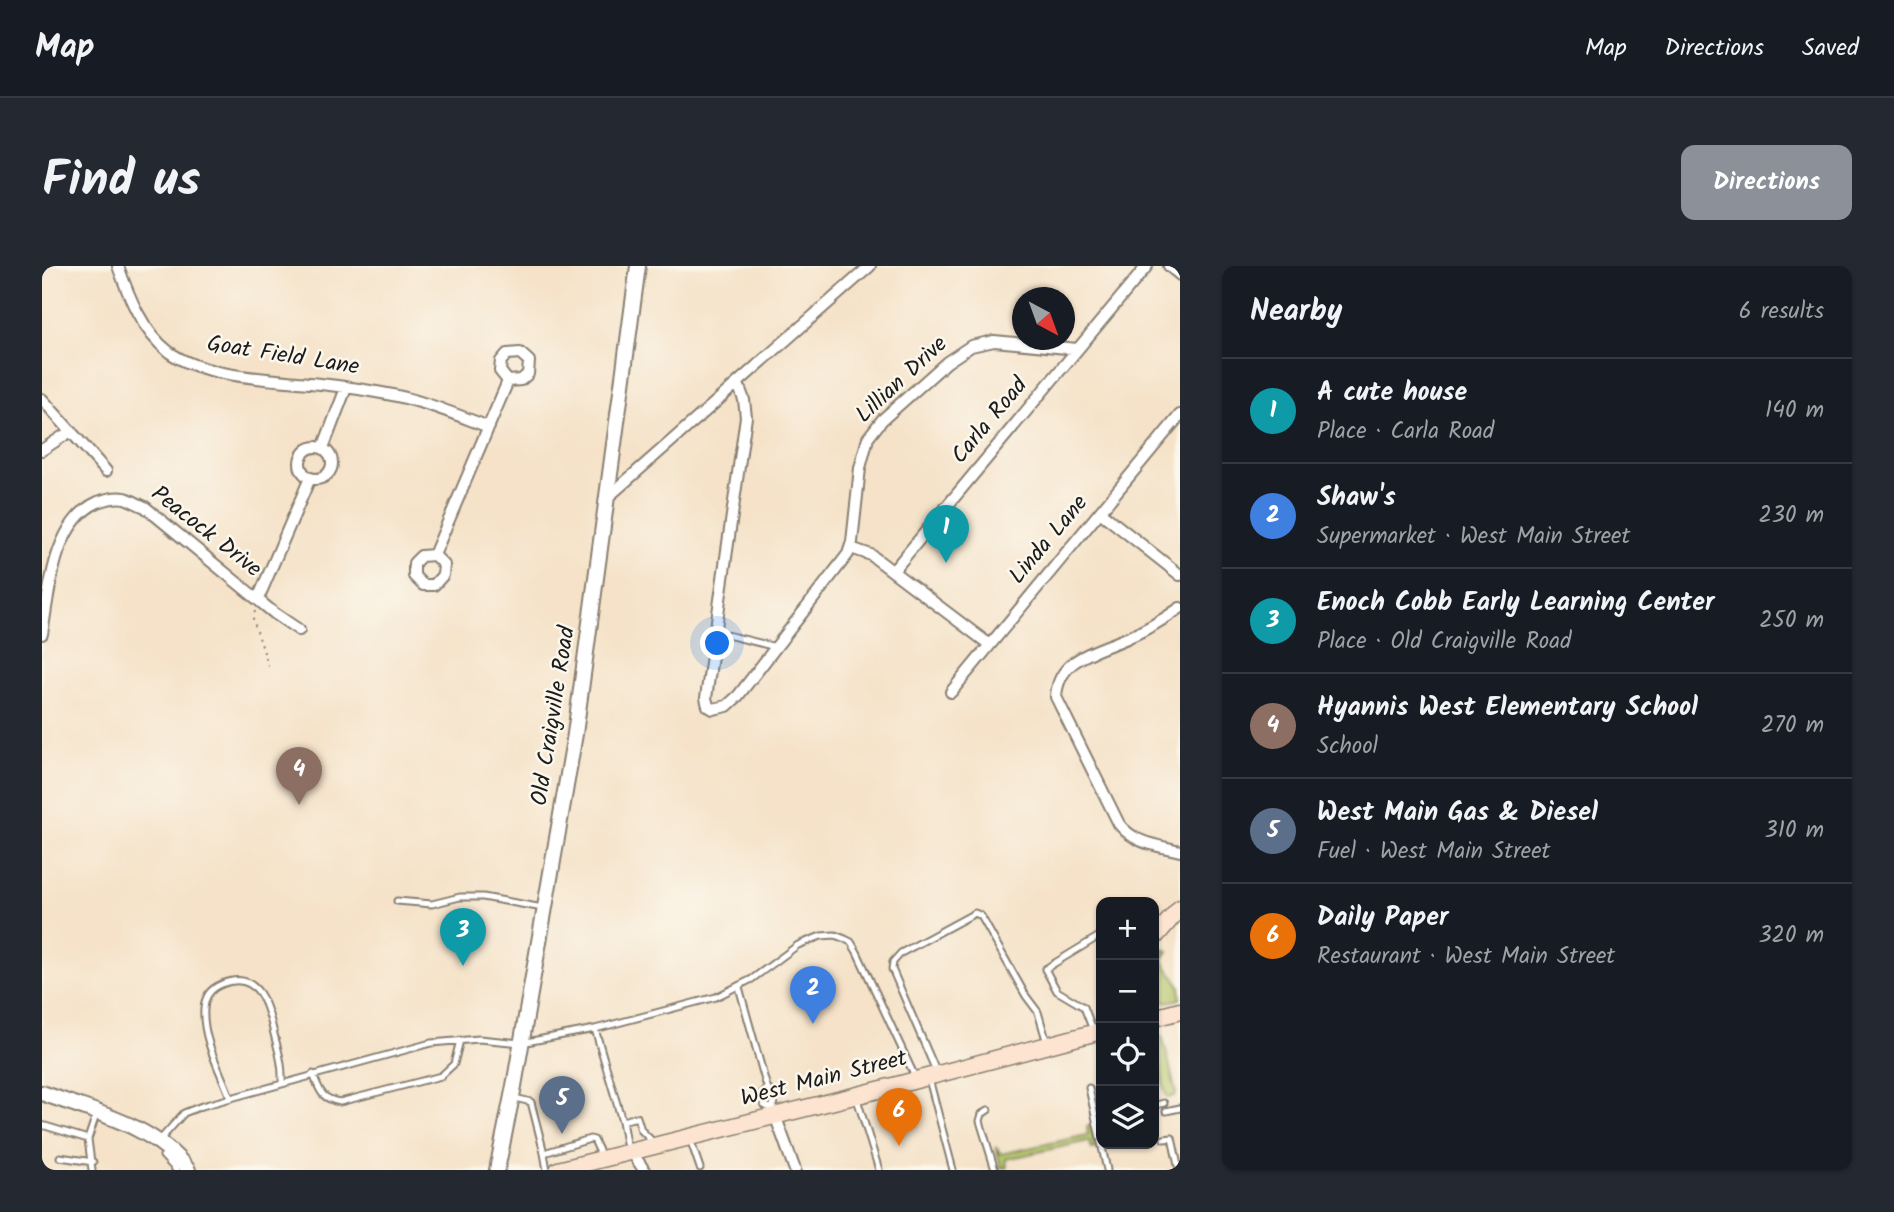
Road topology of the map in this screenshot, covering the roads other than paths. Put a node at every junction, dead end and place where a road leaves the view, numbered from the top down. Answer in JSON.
{"nodes":[{"id":1,"x":118,"y":266,"type":"edge"},
{"id":2,"x":638,"y":266,"type":"edge"},
{"id":3,"x":870,"y":266,"type":"edge"},
{"id":4,"x":1147,"y":266,"type":"edge"},
{"id":5,"x":1169,"y":266,"type":"edge"},
{"id":6,"x":1180,"y":275,"type":"edge"},
{"id":7,"x":1077,"y":349,"type":"junction"},
{"id":8,"x":508,"y":380,"type":"dead end"},
{"id":9,"x":738,"y":384,"type":"junction"},
{"id":10,"x":346,"y":388,"type":"junction"},
{"id":11,"x":42,"y":399,"type":"edge"},
{"id":12,"x":1180,"y":415,"type":"edge"},
{"id":13,"x":489,"y":427,"type":"junction"},
{"id":14,"x":71,"y":432,"type":"junction"},
{"id":15,"x":323,"y":448,"type":"junction"},
{"id":16,"x":42,"y":450,"type":"edge"},
{"id":17,"x":106,"y":471,"type":"dead end"},
{"id":18,"x":310,"y":478,"type":"junction"},
{"id":19,"x":608,"y":497,"type":"junction"},
{"id":20,"x":1100,"y":512,"type":"junction"},
{"id":21,"x":851,"y":548,"type":"junction"},
{"id":22,"x":434,"y":555,"type":"dead end"},
{"id":23,"x":893,"y":571,"type":"junction"},
{"id":24,"x":1180,"y":575,"type":"edge"},
{"id":25,"x":258,"y":599,"type":"junction"},
{"id":26,"x":1180,"y":608,"type":"edge"},
{"id":27,"x":299,"y":630,"type":"dead end"},
{"id":28,"x":715,"y":632,"type":"junction"},
{"id":29,"x":42,"y":633,"type":"edge"},
{"id":30,"x":990,"y":645,"type":"junction"},
{"id":31,"x":776,"y":647,"type":"junction"},
{"id":32,"x":951,"y":692,"type":"dead end"},
{"id":33,"x":1180,"y":851,"type":"edge"},
{"id":34,"x":397,"y":901,"type":"dead end"},
{"id":35,"x":543,"y":908,"type":"junction"},
{"id":36,"x":1180,"y":908,"type":"edge"},
{"id":37,"x":1159,"y":932,"type":"edge"},
{"id":38,"x":1096,"y":938,"type":"edge"},
{"id":39,"x":739,"y":987,"type":"junction"},
{"id":40,"x":1180,"y":1011,"type":"edge"},
{"id":41,"x":1159,"y":1017,"type":"edge"},
{"id":42,"x":1096,"y":1028,"type":"edge"},
{"id":43,"x":596,"y":1029,"type":"junction"},
{"id":44,"x":1096,"y":1033,"type":"edge"},
{"id":45,"x":460,"y":1040,"type":"junction"},
{"id":46,"x":521,"y":1043,"type":"junction"},
{"id":47,"x":1048,"y":1046,"type":"junction"},
{"id":48,"x":313,"y":1074,"type":"junction"},
{"id":49,"x":927,"y":1077,"type":"junction"},
{"id":50,"x":282,"y":1082,"type":"junction"},
{"id":51,"x":1089,"y":1088,"type":"dead end"},
{"id":52,"x":42,"y":1093,"type":"edge"},
{"id":53,"x":856,"y":1095,"type":"junction"},
{"id":54,"x":230,"y":1097,"type":"junction"},
{"id":55,"x":512,"y":1097,"type":"junction"},
{"id":56,"x":1164,"y":1103,"type":"dead end"},
{"id":57,"x":1159,"y":1104,"type":"edge"},
{"id":58,"x":1180,"y":1108,"type":"edge"},
{"id":59,"x":988,"y":1110,"type":"dead end"},
{"id":60,"x":1166,"y":1111,"type":"dead end"},
{"id":61,"x":97,"y":1112,"type":"junction"},
{"id":62,"x":774,"y":1112,"type":"junction"},
{"id":63,"x":622,"y":1121,"type":"junction"},
{"id":64,"x":42,"y":1125,"type":"edge"},
{"id":65,"x":689,"y":1136,"type":"junction"},
{"id":66,"x":88,"y":1139,"type":"junction"},
{"id":67,"x":1164,"y":1139,"type":"dead end"},
{"id":68,"x":159,"y":1141,"type":"junction"},
{"id":69,"x":655,"y":1145,"type":"junction"},
{"id":70,"x":631,"y":1151,"type":"junction"},
{"id":71,"x":544,"y":1153,"type":"junction"},
{"id":72,"x":163,"y":1156,"type":"dead end"},
{"id":73,"x":60,"y":1157,"type":"dead end"},
{"id":74,"x":602,"y":1158,"type":"junction"},
{"id":75,"x":93,"y":1162,"type":"junction"},
{"id":76,"x":698,"y":1169,"type":"edge"},
{"id":77,"x":1170,"y":1169,"type":"edge"},
{"id":78,"x":1179,"y":1169,"type":"edge"},
{"id":79,"x":92,"y":1170,"type":"edge"},
{"id":80,"x":176,"y":1170,"type":"edge"},
{"id":81,"x":188,"y":1170,"type":"edge"},
{"id":82,"x":497,"y":1170,"type":"edge"},
{"id":83,"x":547,"y":1170,"type":"edge"},
{"id":84,"x":558,"y":1170,"type":"edge"},
{"id":85,"x":644,"y":1170,"type":"edge"},
{"id":86,"x":795,"y":1170,"type":"edge"},
{"id":87,"x":879,"y":1170,"type":"edge"},
{"id":88,"x":953,"y":1170,"type":"edge"},
{"id":89,"x":995,"y":1170,"type":"edge"},
{"id":90,"x":1107,"y":1170,"type":"edge"}],
"edges":[{"from":1,"to":10,"type":"street","name":"Goat Field Lane"},
{"from":2,"to":19,"type":"street","name":"Old Craigville Road"},
{"from":3,"to":9,"type":"street"},
{"from":4,"to":7,"type":"street","name":"Carla Road"},
{"from":5,"to":6,"type":"street"},
{"from":7,"to":21,"type":"street","name":"Lillian Drive"},
{"from":7,"to":23,"type":"street","name":"Carla Road"},
{"from":8,"to":13,"type":"street"},
{"from":9,"to":19,"type":"street"},
{"from":9,"to":28,"type":"street"},
{"from":10,"to":13,"type":"street","name":"Goat Field Lane"},
{"from":10,"to":15,"type":"street"},
{"from":11,"to":14,"type":"street"},
{"from":12,"to":20,"type":"street","name":"Linda Lane"},
{"from":13,"to":22,"type":"street"},
{"from":14,"to":16,"type":"street"},
{"from":14,"to":17,"type":"street"},
{"from":15,"to":18,"type":"street"},
{"from":15,"to":18,"type":"street"},
{"from":18,"to":25,"type":"street"},
{"from":19,"to":35,"type":"street","name":"Old Craigville Road"},
{"from":20,"to":24,"type":"street"},
{"from":20,"to":30,"type":"street","name":"Linda Lane"},
{"from":21,"to":23,"type":"street"},
{"from":21,"to":31,"type":"street","name":"Lillian Drive"},
{"from":23,"to":30,"type":"street"},
{"from":25,"to":27,"type":"street","name":"Peacock Drive"},
{"from":25,"to":29,"type":"street","name":"Peacock Drive"},
{"from":26,"to":33,"type":"street"},
{"from":28,"to":31,"type":"lane"},
{"from":28,"to":31,"type":"street","name":"Lillian Drive"},
{"from":30,"to":32,"type":"street","name":"Linda Lane"},
{"from":34,"to":35,"type":"lane"},
{"from":35,"to":46,"type":"street","name":"Old Craigville Road"},
{"from":36,"to":37,"type":"main road"},
{"from":38,"to":42,"type":"lane"},
{"from":39,"to":43,"type":"lane"},
{"from":39,"to":49,"type":"lane"},
{"from":39,"to":62,"type":"lane"},
{"from":40,"to":41,"type":"main road"},
{"from":43,"to":46,"type":"lane"},
{"from":43,"to":63,"type":"lane"},
{"from":44,"to":47,"type":"main road","name":"West Main Street"},
{"from":45,"to":46,"type":"lane"},
{"from":45,"to":48,"type":"lane"},
{"from":45,"to":48,"type":"lane"},
{"from":46,"to":55,"type":"street","name":"Old Craigville Road"},
{"from":47,"to":49,"type":"main road","name":"West Main Street"},
{"from":47,"to":49,"type":"lane"},
{"from":48,"to":50,"type":"lane"},
{"from":49,"to":53,"type":"main road","name":"West Main Street"},
{"from":49,"to":88,"type":"lane"},
{"from":50,"to":54,"type":"lane"},
{"from":50,"to":54,"type":"lane"},
{"from":51,"to":90,"type":"lane"},
{"from":52,"to":61,"type":"street"},
{"from":53,"to":62,"type":"main road","name":"West Main Street"},
{"from":53,"to":87,"type":"lane"},
{"from":54,"to":68,"type":"lane"},
{"from":55,"to":71,"type":"lane"},
{"from":55,"to":82,"type":"street","name":"Old Craigville Road"},
{"from":56,"to":57,"type":"lane"},
{"from":58,"to":60,"type":"lane"},
{"from":59,"to":89,"type":"lane"},
{"from":61,"to":66,"type":"lane"},
{"from":61,"to":68,"type":"street"},
{"from":62,"to":65,"type":"main road","name":"West Main Street"},
{"from":62,"to":86,"type":"street"},
{"from":63,"to":69,"type":"lane"},
{"from":63,"to":70,"type":"lane"},
{"from":64,"to":66,"type":"lane"},
{"from":65,"to":69,"type":"main road","name":"West Main Street"},
{"from":65,"to":76,"type":"lane"},
{"from":66,"to":75,"type":"lane"},
{"from":67,"to":78,"type":"lane"},
{"from":68,"to":81,"type":"street"},
{"from":69,"to":70,"type":"main road","name":"West Main Street"},
{"from":70,"to":74,"type":"main road","name":"West Main Street"},
{"from":70,"to":85,"type":"street"},
{"from":71,"to":74,"type":"lane"},
{"from":71,"to":83,"type":"lane"},
{"from":72,"to":80,"type":"lane"},
{"from":73,"to":75,"type":"lane"},
{"from":74,"to":84,"type":"main road","name":"West Main Street"},
{"from":75,"to":79,"type":"lane"},
{"from":77,"to":78,"type":"lane"}]}
